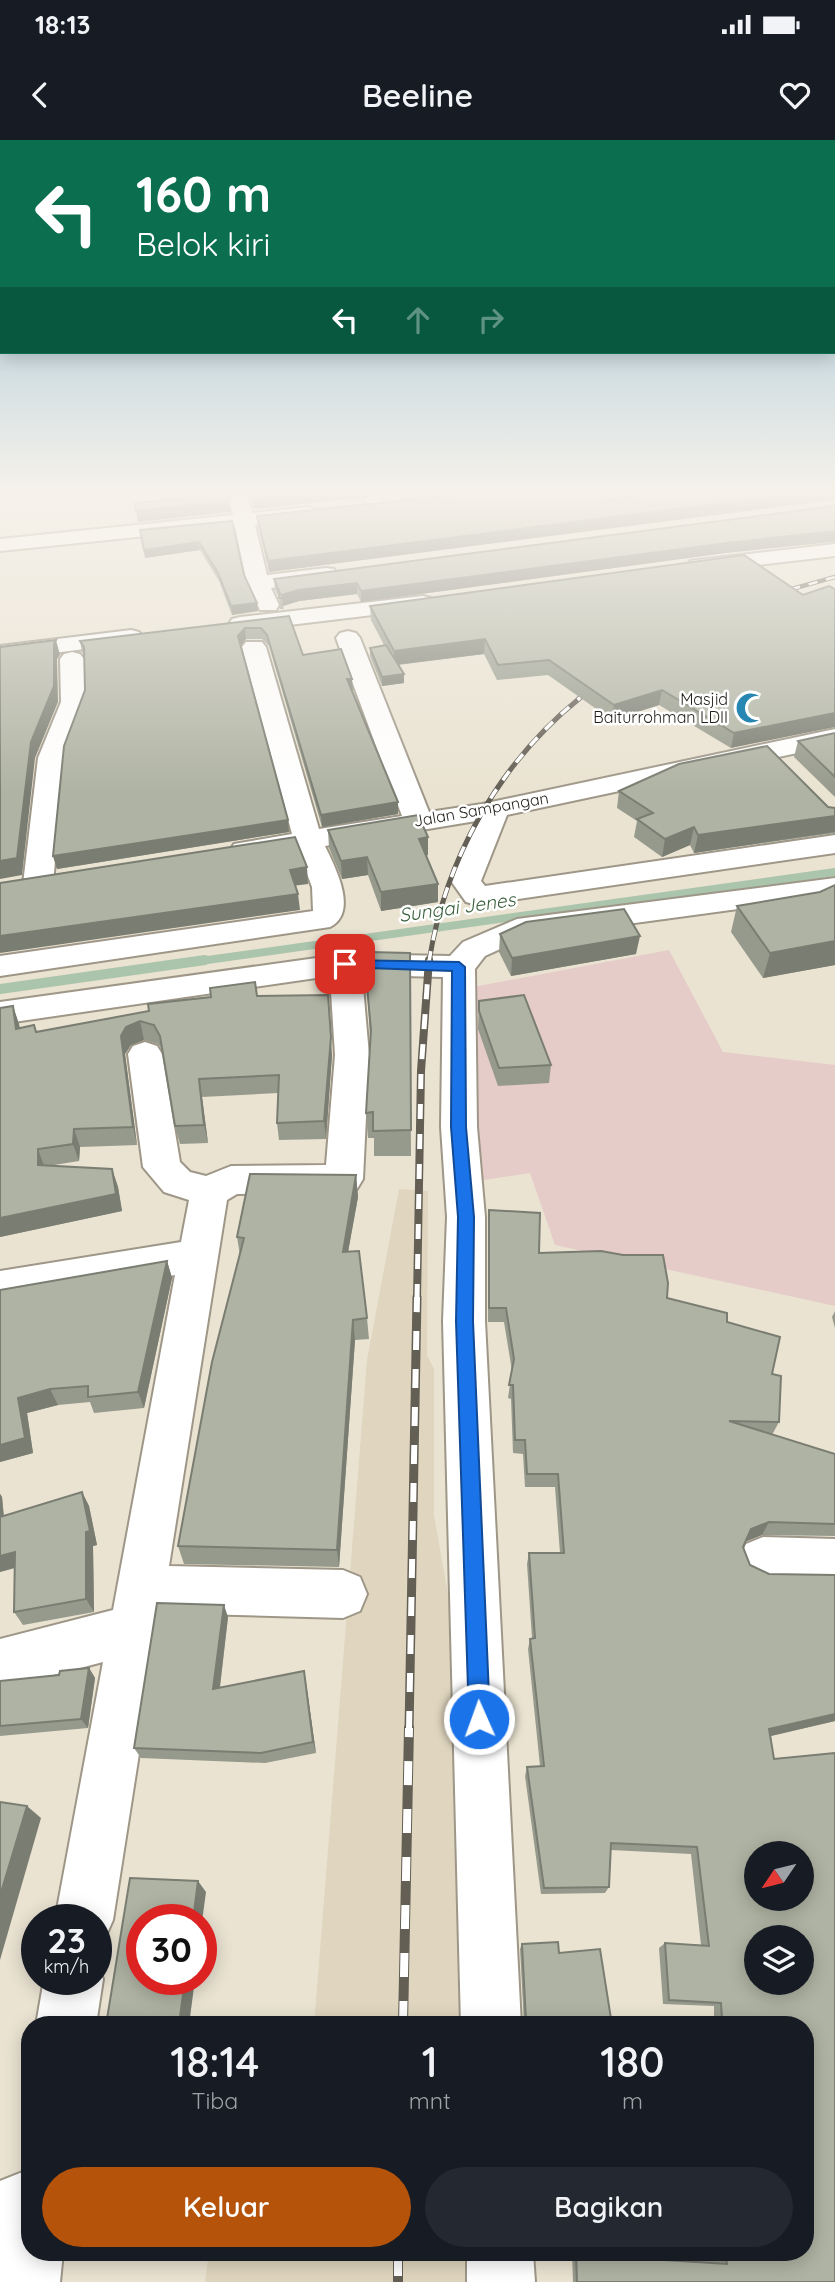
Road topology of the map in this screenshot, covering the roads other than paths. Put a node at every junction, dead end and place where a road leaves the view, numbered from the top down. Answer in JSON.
{"nodes":[{"id":1,"x":263,"y":593,"type":"edge"},
{"id":2,"x":449,"y":600,"type":"edge"},
{"id":3,"x":275,"y":619,"type":"junction"},
{"id":4,"x":219,"y":626,"type":"edge"},
{"id":5,"x":152,"y":634,"type":"edge"},
{"id":6,"x":348,"y":638,"type":"dead end"},
{"id":7,"x":254,"y":647,"type":"dead end"},
{"id":8,"x":0,"y":653,"type":"edge"},
{"id":9,"x":72,"y":659,"type":"dead end"},
{"id":10,"x":835,"y":737,"type":"edge"},
{"id":11,"x":495,"y":809,"type":"junction"},
{"id":12,"x":418,"y":821,"type":"junction"},
{"id":13,"x":308,"y":839,"type":"junction"},
{"id":14,"x":835,"y":844,"type":"edge"},
{"id":15,"x":214,"y":855,"type":"edge"},
{"id":16,"x":39,"y":884,"type":"edge"},
{"id":17,"x":835,"y":887,"type":"edge"},
{"id":18,"x":345,"y":964,"type":"junction"},
{"id":19,"x":0,"y":966,"type":"edge"},
{"id":20,"x":459,"y":967,"type":"junction"},
{"id":21,"x":0,"y":1013,"type":"edge"},
{"id":22,"x":145,"y":1054,"type":"dead end"},
{"id":23,"x":209,"y":1192,"type":"junction"},
{"id":24,"x":198,"y":1255,"type":"junction"},
{"id":25,"x":0,"y":1289,"type":"edge"},
{"id":26,"x":763,"y":1560,"type":"dead end"},
{"id":27,"x":835,"y":1562,"type":"edge"},
{"id":28,"x":343,"y":1594,"type":"dead end"},
{"id":29,"x":136,"y":1609,"type":"junction"},
{"id":30,"x":0,"y":1664,"type":"edge"},
{"id":31,"x":87,"y":1904,"type":"edge"},
{"id":32,"x":71,"y":1995,"type":"edge"},
{"id":33,"x":68,"y":2016,"type":"edge"},
{"id":34,"x":491,"y":2016,"type":"edge"},
{"id":35,"x":21,"y":2205,"type":"edge"},
{"id":36,"x":0,"y":2215,"type":"edge"},
{"id":37,"x":29,"y":2261,"type":"edge"},
{"id":38,"x":500,"y":2261,"type":"edge"},
{"id":39,"x":26,"y":2282,"type":"edge"},
{"id":40,"x":501,"y":2282,"type":"edge"}],
"edges":[{"from":1,"to":3,"type":"street"},
{"from":2,"to":3,"type":"street"},
{"from":3,"to":4,"type":"street"},
{"from":5,"to":8,"type":"street"},
{"from":6,"to":12,"type":"street"},
{"from":7,"to":13,"type":"street"},
{"from":9,"to":16,"type":"street"},
{"from":10,"to":11,"type":"street","name":"Jalan Sampangan"},
{"from":11,"to":12,"type":"street","name":"Jalan Sampangan"},
{"from":11,"to":14,"type":"street"},
{"from":12,"to":13,"type":"street","name":"Jalan Sampangan"},
{"from":13,"to":15,"type":"street","name":"Jalan Sampangan"},
{"from":13,"to":19,"type":"street"},
{"from":17,"to":20,"type":"street"},
{"from":18,"to":20,"type":"street"},
{"from":18,"to":21,"type":"street"},
{"from":18,"to":23,"type":"street"},
{"from":20,"to":34,"type":"street"},
{"from":22,"to":23,"type":"street"},
{"from":23,"to":24,"type":"street"},
{"from":24,"to":25,"type":"street"},
{"from":24,"to":29,"type":"street"},
{"from":26,"to":27,"type":"street"},
{"from":28,"to":29,"type":"street"},
{"from":29,"to":30,"type":"street"},
{"from":29,"to":31,"type":"street"},
{"from":32,"to":33,"type":"street"},
{"from":35,"to":36,"type":"street"},
{"from":37,"to":39,"type":"street"},
{"from":38,"to":40,"type":"street"}]}
